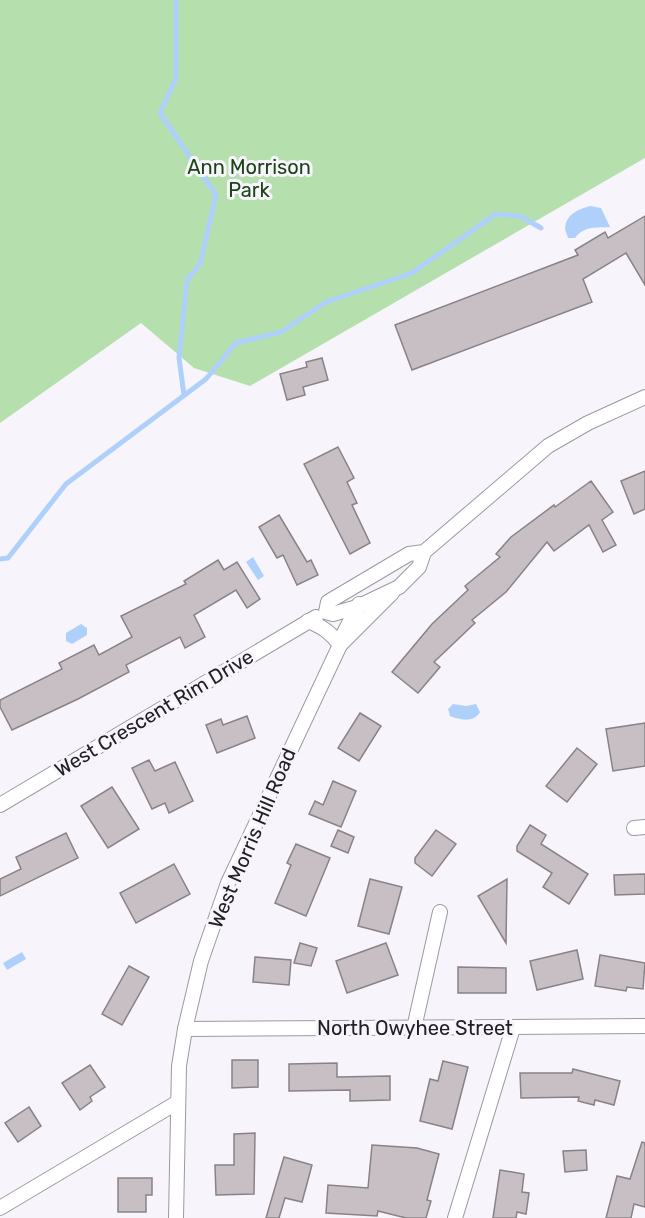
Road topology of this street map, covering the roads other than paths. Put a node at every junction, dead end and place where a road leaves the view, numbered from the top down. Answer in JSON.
{"nodes":[{"id":1,"x":645,"y":397,"type":"edge"},
{"id":2,"x":424,"y":552,"type":"junction"},
{"id":3,"x":380,"y":572,"type":"junction"},
{"id":4,"x":399,"y":587,"type":"junction"},
{"id":5,"x":357,"y":607,"type":"junction"},
{"id":6,"x":326,"y":612,"type":"junction"},
{"id":7,"x":308,"y":621,"type":"junction"},
{"id":8,"x":340,"y":645,"type":"junction"},
{"id":9,"x":0,"y":805,"type":"edge"},
{"id":10,"x":440,"y":912,"type":"dead end"},
{"id":11,"x":645,"y":1026,"type":"edge"},
{"id":12,"x":414,"y":1028,"type":"junction"},
{"id":13,"x":513,"y":1028,"type":"junction"},
{"id":14,"x":185,"y":1029,"type":"junction"},
{"id":15,"x":178,"y":1102,"type":"junction"},
{"id":16,"x":0,"y":1208,"type":"edge"},
{"id":17,"x":181,"y":1217,"type":"edge"},
{"id":18,"x":456,"y":1218,"type":"edge"}],
"edges":[{"from":1,"to":2,"type":"street","name":"West Crescent Rim Drive"},
{"from":2,"to":3,"type":"street","name":"West Crescent Rim Drive"},
{"from":2,"to":4,"type":"street","name":"West Crescent Rim Drive"},
{"from":3,"to":5,"type":"street","name":"West Morris Hill Road"},
{"from":3,"to":6,"type":"street","name":"West Crescent Rim Drive"},
{"from":4,"to":5,"type":"street","name":"West Crescent Rim Drive"},
{"from":4,"to":8,"type":"street","name":"West Morris Hill Road"},
{"from":5,"to":6,"type":"street","name":"West Crescent Rim Drive"},
{"from":5,"to":8,"type":"street","name":"West Morris Hill Road"},
{"from":6,"to":7,"type":"street","name":"West Crescent Rim Drive"},
{"from":7,"to":8,"type":"street"},
{"from":7,"to":9,"type":"street","name":"West Crescent Rim Drive"},
{"from":8,"to":14,"type":"street","name":"West Morris Hill Road"},
{"from":10,"to":12,"type":"street"},
{"from":11,"to":13,"type":"street","name":"North Owyhee Street"},
{"from":12,"to":13,"type":"street","name":"North Owyhee Street"},
{"from":12,"to":14,"type":"street","name":"North Owyhee Street"},
{"from":13,"to":18,"type":"street"},
{"from":14,"to":15,"type":"street","name":"West Morris Hill Road"},
{"from":15,"to":16,"type":"street"},
{"from":15,"to":17,"type":"street","name":"West Morris Hill Road"}]}
